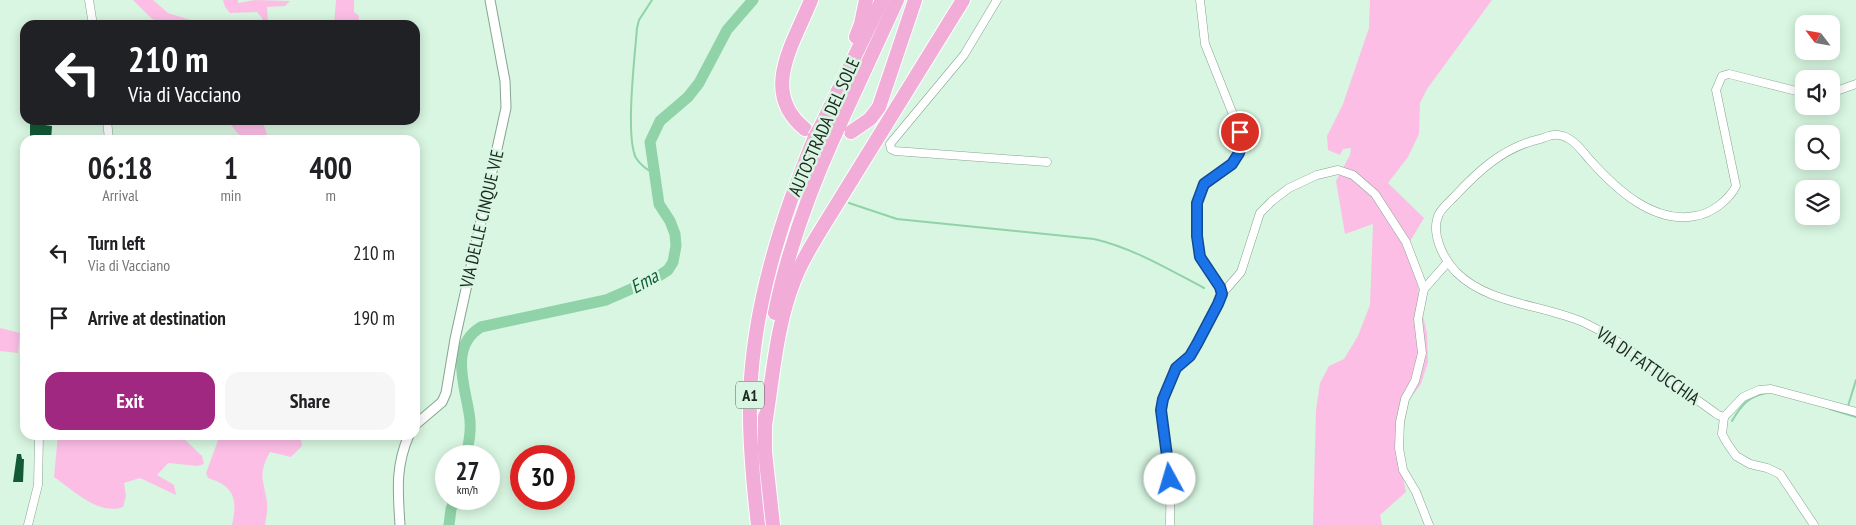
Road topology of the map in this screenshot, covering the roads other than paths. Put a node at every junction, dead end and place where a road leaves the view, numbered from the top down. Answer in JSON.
{"nodes":[{"id":1,"x":89,"y":0,"type":"edge"},
{"id":2,"x":490,"y":0,"type":"edge"},
{"id":3,"x":811,"y":0,"type":"edge"},
{"id":4,"x":866,"y":0,"type":"edge"},
{"id":5,"x":882,"y":0,"type":"edge"},
{"id":6,"x":897,"y":0,"type":"edge"},
{"id":7,"x":915,"y":0,"type":"edge"},
{"id":8,"x":963,"y":0,"type":"edge"},
{"id":9,"x":997,"y":0,"type":"edge"},
{"id":10,"x":1200,"y":0,"type":"edge"},
{"id":11,"x":92,"y":20,"type":"edge"},
{"id":12,"x":1856,"y":84,"type":"edge"},
{"id":13,"x":1840,"y":90,"type":"edge"},
{"id":14,"x":1795,"y":91,"type":"edge"},
{"id":15,"x":813,"y":131,"type":"junction"},
{"id":16,"x":840,"y":133,"type":"junction"},
{"id":17,"x":1047,"y":162,"type":"dead end"},
{"id":18,"x":1447,"y":262,"type":"junction"},
{"id":19,"x":1424,"y":289,"type":"junction"},
{"id":20,"x":1222,"y":294,"type":"junction"},
{"id":21,"x":1856,"y":412,"type":"edge"},
{"id":22,"x":1724,"y":418,"type":"junction"},
{"id":23,"x":420,"y":421,"type":"edge"},
{"id":24,"x":765,"y":425,"type":"junction"},
{"id":25,"x":39,"y":440,"type":"edge"},
{"id":26,"x":407,"y":440,"type":"edge"},
{"id":27,"x":28,"y":525,"type":"edge"},
{"id":28,"x":400,"y":525,"type":"edge"},
{"id":29,"x":758,"y":525,"type":"edge"},
{"id":30,"x":773,"y":525,"type":"edge"},
{"id":31,"x":1170,"y":525,"type":"edge"},
{"id":32,"x":1429,"y":525,"type":"edge"},
{"id":33,"x":1814,"y":525,"type":"edge"}],
"edges":[{"from":1,"to":11,"type":"street"},
{"from":2,"to":23,"type":"street","name":"VIA DELLE CINQUE VIE"},
{"from":3,"to":15,"type":"highway"},
{"from":4,"to":15,"type":"highway"},
{"from":5,"to":15,"type":"highway","name":"AUTOSTRADA DEL SOLE","number":"A1"},
{"from":6,"to":16,"type":"highway","name":"AUTOSTRADA DEL SOLE","number":"A1"},
{"from":7,"to":16,"type":"highway"},
{"from":8,"to":24,"type":"highway"},
{"from":9,"to":17,"type":"street"},
{"from":10,"to":20,"type":"street"},
{"from":12,"to":13,"type":"street"},
{"from":14,"to":18,"type":"street","name":"VIA DI FATTUCCHIA"},
{"from":15,"to":29,"type":"highway","name":"AUTOSTRADA DEL SOLE","number":"A1"},
{"from":16,"to":24,"type":"highway","name":"AUTOSTRADA DEL SOLE","number":"A1"},
{"from":18,"to":19,"type":"street"},
{"from":18,"to":22,"type":"street","name":"VIA DI FATTUCCHIA"},
{"from":19,"to":20,"type":"street"},
{"from":19,"to":32,"type":"street"},
{"from":20,"to":31,"type":"street"},
{"from":21,"to":22,"type":"street"},
{"from":22,"to":33,"type":"street"},
{"from":24,"to":30,"type":"highway","name":"AUTOSTRADA DEL SOLE","number":"A1"},
{"from":25,"to":27,"type":"street"},
{"from":26,"to":28,"type":"street"}]}
